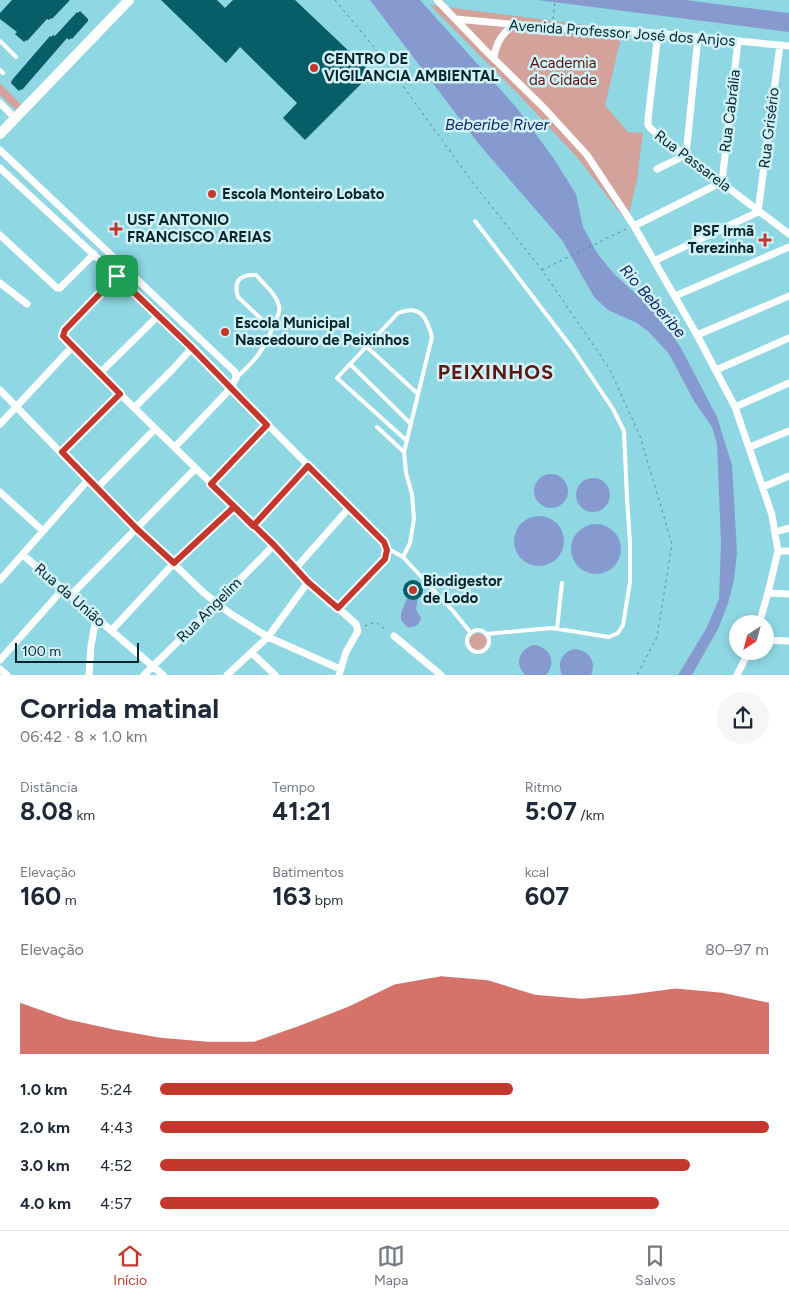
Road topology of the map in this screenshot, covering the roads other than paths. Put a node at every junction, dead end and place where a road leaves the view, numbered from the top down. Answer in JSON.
{"nodes":[{"id":1,"x":129,"y":0,"type":"edge"},
{"id":2,"x":438,"y":0,"type":"edge"},
{"id":3,"x":453,"y":16,"type":"junction"},
{"id":4,"x":514,"y":25,"type":"junction"},
{"id":5,"x":658,"y":33,"type":"junction"},
{"id":6,"x":698,"y":36,"type":"junction"},
{"id":7,"x":0,"y":41,"type":"edge"},
{"id":8,"x":738,"y":41,"type":"junction"},
{"id":9,"x":780,"y":45,"type":"junction"},
{"id":10,"x":789,"y":46,"type":"edge"},
{"id":11,"x":16,"y":57,"type":"dead end"},
{"id":12,"x":494,"y":59,"type":"junction"},
{"id":13,"x":0,"y":103,"type":"edge"},
{"id":14,"x":15,"y":118,"type":"junction"},
{"id":15,"x":0,"y":134,"type":"edge"},
{"id":16,"x":0,"y":150,"type":"edge"},
{"id":17,"x":686,"y":155,"type":"junction"},
{"id":18,"x":0,"y":168,"type":"edge"},
{"id":19,"x":657,"y":169,"type":"dead end"},
{"id":20,"x":722,"y":182,"type":"junction"},
{"id":21,"x":758,"y":212,"type":"junction"},
{"id":22,"x":475,"y":221,"type":"dead end"},
{"id":23,"x":634,"y":226,"type":"junction"},
{"id":24,"x":789,"y":234,"type":"edge"},
{"id":25,"x":0,"y":235,"type":"edge"},
{"id":26,"x":789,"y":247,"type":"edge"},
{"id":27,"x":94,"y":254,"type":"junction"},
{"id":28,"x":654,"y":261,"type":"junction"},
{"id":29,"x":117,"y":276,"type":"junction"},
{"id":30,"x":0,"y":283,"type":"edge"},
{"id":31,"x":674,"y":296,"type":"junction"},
{"id":32,"x":789,"y":296,"type":"edge"},
{"id":33,"x":27,"y":304,"type":"dead end"},
{"id":34,"x":158,"y":316,"type":"junction"},
{"id":35,"x":272,"y":329,"type":"junction"},
{"id":36,"x":697,"y":335,"type":"junction"},
{"id":37,"x":789,"y":338,"type":"edge"},
{"id":38,"x":72,"y":347,"type":"junction"},
{"id":39,"x":367,"y":347,"type":"junction"},
{"id":40,"x":192,"y":348,"type":"junction"},
{"id":41,"x":350,"y":364,"type":"junction"},
{"id":42,"x":716,"y":370,"type":"junction"},
{"id":43,"x":100,"y":373,"type":"junction"},
{"id":44,"x":236,"y":378,"type":"junction"},
{"id":45,"x":789,"y":383,"type":"edge"},
{"id":46,"x":231,"y":388,"type":"junction"},
{"id":47,"x":0,"y":390,"type":"edge"},
{"id":48,"x":120,"y":394,"type":"junction"},
{"id":49,"x":418,"y":394,"type":"junction"},
{"id":50,"x":16,"y":406,"type":"junction"},
{"id":51,"x":736,"y":406,"type":"junction"},
{"id":52,"x":134,"y":408,"type":"junction"},
{"id":53,"x":410,"y":423,"type":"junction"},
{"id":54,"x":0,"y":424,"type":"edge"},
{"id":55,"x":267,"y":425,"type":"junction"},
{"id":56,"x":377,"y":427,"type":"dead end"},
{"id":57,"x":155,"y":429,"type":"junction"},
{"id":58,"x":789,"y":431,"type":"edge"},
{"id":59,"x":406,"y":440,"type":"junction"},
{"id":60,"x":175,"y":447,"type":"junction"},
{"id":61,"x":750,"y":448,"type":"junction"},
{"id":62,"x":62,"y":452,"type":"junction"},
{"id":63,"x":404,"y":452,"type":"junction"},
{"id":64,"x":308,"y":466,"type":"junction"},
{"id":65,"x":195,"y":469,"type":"junction"},
{"id":66,"x":789,"y":476,"type":"edge"},
{"id":67,"x":88,"y":480,"type":"junction"},
{"id":68,"x":211,"y":484,"type":"junction"},
{"id":69,"x":763,"y":487,"type":"junction"},
{"id":70,"x":96,"y":488,"type":"junction"},
{"id":71,"x":3,"y":495,"type":"edge"},
{"id":72,"x":0,"y":504,"type":"edge"},
{"id":73,"x":234,"y":507,"type":"junction"},
{"id":74,"x":349,"y":508,"type":"junction"},
{"id":75,"x":253,"y":526,"type":"junction"},
{"id":76,"x":789,"y":528,"type":"edge"},
{"id":77,"x":137,"y":529,"type":"junction"},
{"id":78,"x":44,"y":531,"type":"junction"},
{"id":79,"x":776,"y":532,"type":"junction"},
{"id":80,"x":274,"y":545,"type":"junction"},
{"id":81,"x":386,"y":547,"type":"junction"},
{"id":82,"x":778,"y":551,"type":"junction"},
{"id":83,"x":789,"y":551,"type":"edge"},
{"id":84,"x":23,"y":554,"type":"junction"},
{"id":85,"x":403,"y":557,"type":"junction"},
{"id":86,"x":174,"y":563,"type":"junction"},
{"id":87,"x":295,"y":569,"type":"junction"},
{"id":88,"x":0,"y":580,"type":"edge"},
{"id":89,"x":308,"y":582,"type":"junction"},
{"id":90,"x":562,"y":582,"type":"dead end"},
{"id":91,"x":63,"y":589,"type":"junction"},
{"id":92,"x":768,"y":593,"type":"junction"},
{"id":93,"x":789,"y":594,"type":"edge"},
{"id":94,"x":70,"y":596,"type":"junction"},
{"id":95,"x":217,"y":604,"type":"junction"},
{"id":96,"x":338,"y":608,"type":"junction"},
{"id":97,"x":762,"y":615,"type":"edge"},
{"id":98,"x":96,"y":618,"type":"junction"},
{"id":99,"x":557,"y":629,"type":"junction"},
{"id":100,"x":111,"y":631,"type":"junction"},
{"id":101,"x":471,"y":633,"type":"junction"},
{"id":102,"x":486,"y":634,"type":"junction"},
{"id":103,"x":394,"y":636,"type":"road end"},
{"id":104,"x":268,"y":637,"type":"junction"},
{"id":105,"x":774,"y":640,"type":"edge"},
{"id":106,"x":789,"y":641,"type":"edge"},
{"id":107,"x":252,"y":653,"type":"junction"},
{"id":108,"x":0,"y":660,"type":"edge"},
{"id":109,"x":744,"y":660,"type":"edge"},
{"id":110,"x":153,"y":666,"type":"junction"},
{"id":111,"x":0,"y":669,"type":"edge"},
{"id":112,"x":339,"y":672,"type":"edge"},
{"id":113,"x":7,"y":675,"type":"edge"},
{"id":114,"x":89,"y":675,"type":"edge"},
{"id":115,"x":144,"y":675,"type":"edge"},
{"id":116,"x":163,"y":675,"type":"edge"},
{"id":117,"x":228,"y":675,"type":"edge"},
{"id":118,"x":275,"y":675,"type":"edge"},
{"id":119,"x":441,"y":675,"type":"edge"},
{"id":120,"x":737,"y":675,"type":"edge"}],
"edges":[{"from":1,"to":14,"type":"main road"},
{"from":2,"to":3,"type":"street"},
{"from":3,"to":4,"type":"street","name":"Avenida Professor José dos Anjos"},
{"from":3,"to":12,"type":"street"},
{"from":4,"to":5,"type":"street","name":"Avenida Professor José dos Anjos"},
{"from":4,"to":12,"type":"street"},
{"from":5,"to":6,"type":"street","name":"Avenida Professor José dos Anjos"},
{"from":5,"to":17,"type":"street","name":"Rua Passarela"},
{"from":6,"to":8,"type":"street","name":"Avenida Professor José dos Anjos"},
{"from":6,"to":17,"type":"street"},
{"from":7,"to":11,"type":"lane"},
{"from":8,"to":9,"type":"street","name":"Avenida Professor José dos Anjos"},
{"from":8,"to":20,"type":"street","name":"Rua Cabrália"},
{"from":9,"to":10,"type":"street","name":"Avenida Professor José dos Anjos"},
{"from":9,"to":21,"type":"street","name":"Rua Grisério"},
{"from":12,"to":23,"type":"street"},
{"from":13,"to":14,"type":"street"},
{"from":14,"to":15,"type":"main road"},
{"from":16,"to":44,"type":"street"},
{"from":17,"to":19,"type":"street"},
{"from":17,"to":20,"type":"street","name":"Rua Passarela"},
{"from":18,"to":27,"type":"street"},
{"from":20,"to":21,"type":"street","name":"Rua Passarela"},
{"from":20,"to":23,"type":"street"},
{"from":21,"to":24,"type":"street","name":"Rua Passarela"},
{"from":21,"to":28,"type":"street"},
{"from":22,"to":99,"type":"lane"},
{"from":23,"to":28,"type":"street"},
{"from":25,"to":27,"type":"street"},
{"from":26,"to":31,"type":"street"},
{"from":27,"to":29,"type":"street"},
{"from":28,"to":31,"type":"street"},
{"from":29,"to":34,"type":"street"},
{"from":29,"to":38,"type":"street"},
{"from":30,"to":33,"type":"street"},
{"from":31,"to":36,"type":"street"},
{"from":32,"to":36,"type":"street"},
{"from":34,"to":40,"type":"street"},
{"from":34,"to":43,"type":"street"},
{"from":35,"to":35,"type":"lane"},
{"from":35,"to":44,"type":"lane"},
{"from":36,"to":42,"type":"street"},
{"from":37,"to":42,"type":"street"},
{"from":38,"to":43,"type":"street"},
{"from":38,"to":50,"type":"street"},
{"from":39,"to":41,"type":"lane"},
{"from":39,"to":49,"type":"lane"},
{"from":39,"to":49,"type":"lane"},
{"from":40,"to":46,"type":"street"},
{"from":40,"to":52,"type":"street"},
{"from":41,"to":53,"type":"lane"},
{"from":41,"to":59,"type":"lane"},
{"from":42,"to":51,"type":"street"},
{"from":43,"to":48,"type":"street"},
{"from":44,"to":46,"type":"street"},
{"from":45,"to":51,"type":"street"},
{"from":46,"to":55,"type":"street"},
{"from":46,"to":60,"type":"street"},
{"from":47,"to":50,"type":"street"},
{"from":48,"to":52,"type":"street"},
{"from":48,"to":62,"type":"street"},
{"from":49,"to":53,"type":"lane"},
{"from":50,"to":54,"type":"street"},
{"from":50,"to":62,"type":"street"},
{"from":51,"to":61,"type":"street"},
{"from":52,"to":57,"type":"street"},
{"from":53,"to":59,"type":"lane"},
{"from":55,"to":64,"type":"street"},
{"from":55,"to":68,"type":"street"},
{"from":56,"to":63,"type":"lane"},
{"from":57,"to":60,"type":"street"},
{"from":57,"to":70,"type":"street"},
{"from":58,"to":61,"type":"street"},
{"from":59,"to":63,"type":"lane"},
{"from":60,"to":65,"type":"street"},
{"from":61,"to":69,"type":"street"},
{"from":62,"to":67,"type":"street"},
{"from":63,"to":85,"type":"lane"},
{"from":64,"to":74,"type":"street"},
{"from":64,"to":75,"type":"street"},
{"from":65,"to":68,"type":"street"},
{"from":65,"to":77,"type":"street"},
{"from":66,"to":69,"type":"street"},
{"from":67,"to":70,"type":"street"},
{"from":67,"to":78,"type":"street"},
{"from":68,"to":73,"type":"street"},
{"from":69,"to":79,"type":"street"},
{"from":70,"to":77,"type":"street"},
{"from":71,"to":72,"type":"street"},
{"from":71,"to":78,"type":"street"},
{"from":73,"to":75,"type":"street"},
{"from":73,"to":86,"type":"street"},
{"from":74,"to":81,"type":"street"},
{"from":74,"to":87,"type":"street"},
{"from":75,"to":80,"type":"street"},
{"from":76,"to":79,"type":"street"},
{"from":77,"to":86,"type":"street"},
{"from":77,"to":94,"type":"street"},
{"from":78,"to":84,"type":"street"},
{"from":79,"to":82,"type":"street"},
{"from":80,"to":87,"type":"street"},
{"from":80,"to":95,"type":"street","name":"Rua Angelim"},
{"from":81,"to":85,"type":"lane"},
{"from":81,"to":96,"type":"street"},
{"from":82,"to":83,"type":"street"},
{"from":82,"to":92,"type":"street"},
{"from":84,"to":88,"type":"street"},
{"from":84,"to":91,"type":"street","name":"Rua da União"},
{"from":85,"to":101,"type":"lane"},
{"from":86,"to":95,"type":"street"},
{"from":86,"to":100,"type":"street"},
{"from":87,"to":89,"type":"street"},
{"from":89,"to":96,"type":"street"},
{"from":89,"to":104,"type":"street"},
{"from":90,"to":99,"type":"lane"},
{"from":91,"to":94,"type":"street","name":"Rua da União"},
{"from":91,"to":108,"type":"street"},
{"from":92,"to":93,"type":"street"},
{"from":92,"to":97,"type":"street"},
{"from":94,"to":98,"type":"street","name":"Rua da União"},
{"from":95,"to":104,"type":"street"},
{"from":95,"to":110,"type":"street","name":"Rua Angelim"},
{"from":96,"to":112,"type":"street"},
{"from":98,"to":100,"type":"street","name":"Rua da União"},
{"from":98,"to":114,"type":"street"},
{"from":99,"to":102,"type":"lane"},
{"from":100,"to":110,"type":"street","name":"Rua da União"},
{"from":101,"to":102,"type":"lane"},
{"from":101,"to":102,"type":"lane"},
{"from":103,"to":119,"type":"street"},
{"from":104,"to":107,"type":"street"},
{"from":104,"to":112,"type":"street"},
{"from":105,"to":106,"type":"street"},
{"from":107,"to":117,"type":"street"},
{"from":107,"to":118,"type":"street"},
{"from":109,"to":120,"type":"street"},
{"from":110,"to":115,"type":"street","name":"Rua Angelim"},
{"from":110,"to":116,"type":"street","name":"Rua da União"},
{"from":111,"to":113,"type":"street"}]}
